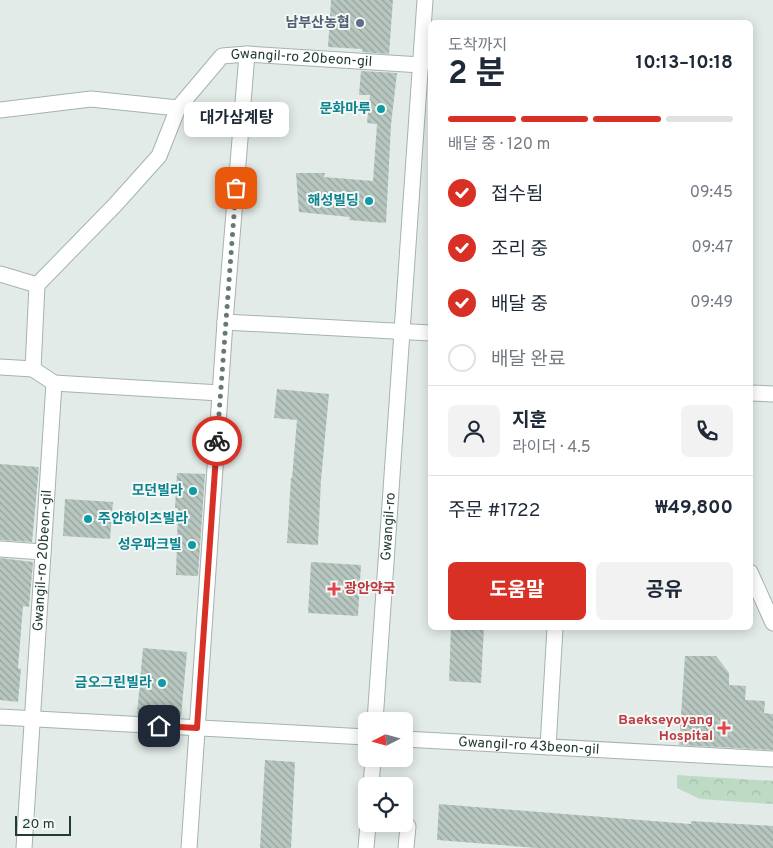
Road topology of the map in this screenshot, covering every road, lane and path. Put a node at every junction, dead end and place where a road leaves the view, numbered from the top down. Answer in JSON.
{"nodes":[{"id":1,"x":426,"y":0,"type":"edge"},
{"id":2,"x":246,"y":54,"type":"junction"},
{"id":3,"x":421,"y":65,"type":"junction"},
{"id":4,"x":178,"y":108,"type":"junction"},
{"id":5,"x":0,"y":110,"type":"edge"},
{"id":6,"x":0,"y":274,"type":"edge"},
{"id":7,"x":37,"y":285,"type":"junction"},
{"id":8,"x":225,"y":322,"type":"junction"},
{"id":9,"x":402,"y":332,"type":"junction"},
{"id":10,"x":428,"y":333,"type":"edge"},
{"id":11,"x":0,"y":367,"type":"edge"},
{"id":12,"x":33,"y":368,"type":"junction"},
{"id":13,"x":54,"y":383,"type":"junction"},
{"id":14,"x":220,"y":393,"type":"junction"},
{"id":15,"x":753,"y":394,"type":"edge"},
{"id":16,"x":773,"y":394,"type":"edge"},
{"id":17,"x":0,"y":549,"type":"edge"},
{"id":18,"x":43,"y":552,"type":"junction"},
{"id":19,"x":753,"y":579,"type":"edge"},
{"id":20,"x":773,"y":622,"type":"edge"},
{"id":21,"x":555,"y":630,"type":"edge"},
{"id":22,"x":376,"y":712,"type":"edge"},
{"id":23,"x":0,"y":717,"type":"edge"},
{"id":24,"x":32,"y":719,"type":"junction"},
{"id":25,"x":197,"y":728,"type":"junction"},
{"id":26,"x":358,"y":737,"type":"edge"},
{"id":27,"x":413,"y":740,"type":"edge"},
{"id":28,"x":548,"y":747,"type":"junction"},
{"id":29,"x":773,"y":759,"type":"edge"},
{"id":30,"x":367,"y":832,"type":"edge"},
{"id":31,"x":407,"y":832,"type":"edge"},
{"id":32,"x":24,"y":848,"type":"edge"},
{"id":33,"x":189,"y":848,"type":"edge"},
{"id":34,"x":366,"y":848,"type":"edge"},
{"id":35,"x":406,"y":848,"type":"edge"}],
"edges":[{"from":1,"to":3,"type":"street","name":"Gwangil-ro"},
{"from":2,"to":3,"type":"street","name":"Gwangil-ro 20beon-gil"},
{"from":2,"to":4,"type":"street","name":"Gwangil-ro 20beon-gil"},
{"from":2,"to":8,"type":"street"},
{"from":3,"to":9,"type":"street","name":"Gwangil-ro"},
{"from":4,"to":5,"type":"street"},
{"from":4,"to":7,"type":"street","name":"Gwangil-ro 20beon-gil"},
{"from":6,"to":7,"type":"street"},
{"from":7,"to":12,"type":"street"},
{"from":8,"to":9,"type":"street"},
{"from":8,"to":14,"type":"street"},
{"from":9,"to":10,"type":"street"},
{"from":9,"to":22,"type":"street","name":"Gwangil-ro"},
{"from":11,"to":12,"type":"street"},
{"from":12,"to":13,"type":"street"},
{"from":13,"to":14,"type":"street"},
{"from":13,"to":18,"type":"street","name":"Gwangil-ro 20beon-gil"},
{"from":14,"to":25,"type":"street"},
{"from":15,"to":16,"type":"street"},
{"from":17,"to":18,"type":"street"},
{"from":18,"to":24,"type":"street","name":"Gwangil-ro 20beon-gil"},
{"from":19,"to":20,"type":"street"},
{"from":21,"to":28,"type":"street"},
{"from":23,"to":24,"type":"street"},
{"from":24,"to":25,"type":"street"},
{"from":24,"to":32,"type":"street","name":"Gwangil-ro 20beon-gil"},
{"from":25,"to":26,"type":"street"},
{"from":25,"to":33,"type":"street"},
{"from":27,"to":28,"type":"street","name":"Gwangil-ro 43beon-gil"},
{"from":28,"to":29,"type":"street","name":"Gwangil-ro 43beon-gil"},
{"from":30,"to":34,"type":"street"},
{"from":31,"to":35,"type":"street"}]}
